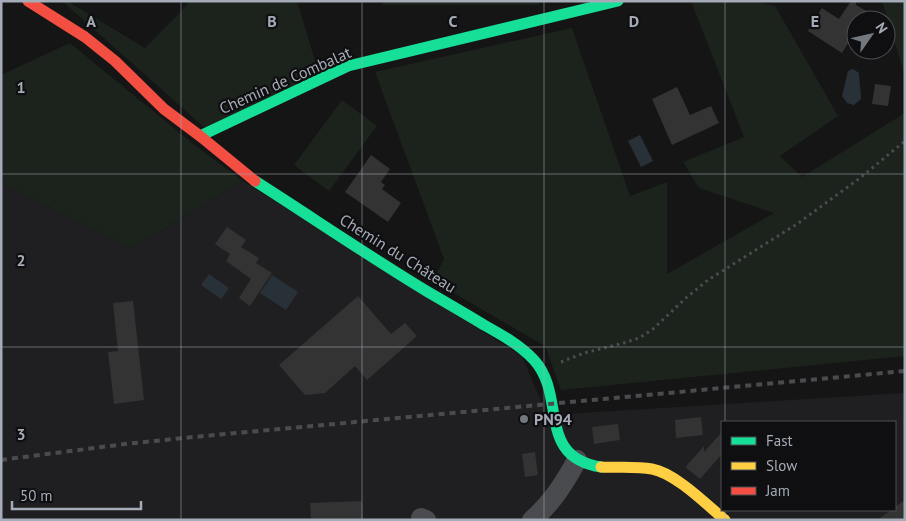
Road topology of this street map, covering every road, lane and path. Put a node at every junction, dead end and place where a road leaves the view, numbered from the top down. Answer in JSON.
{"nodes":[{"id":1,"x":28,"y":1,"type":"edge"},
{"id":2,"x":618,"y":1,"type":"edge"},
{"id":3,"x":200,"y":136,"type":"junction"},
{"id":4,"x":905,"y":141,"type":"edge"},
{"id":5,"x":543,"y":372,"type":"junction"},
{"id":6,"x":577,"y":460,"type":"junction"},
{"id":7,"x":532,"y":520,"type":"edge"},
{"id":8,"x":724,"y":520,"type":"edge"}],
"edges":[{"from":1,"to":3,"type":"street","name":"Chemin du Château"},
{"from":2,"to":3,"type":"street","name":"Chemin de Combalat"},
{"from":3,"to":5,"type":"street","name":"Chemin du Château"},
{"from":4,"to":5,"type":"path"},
{"from":5,"to":6,"type":"street","name":"Chemin du Château"},
{"from":6,"to":7,"type":"street"},
{"from":6,"to":8,"type":"street"}]}
